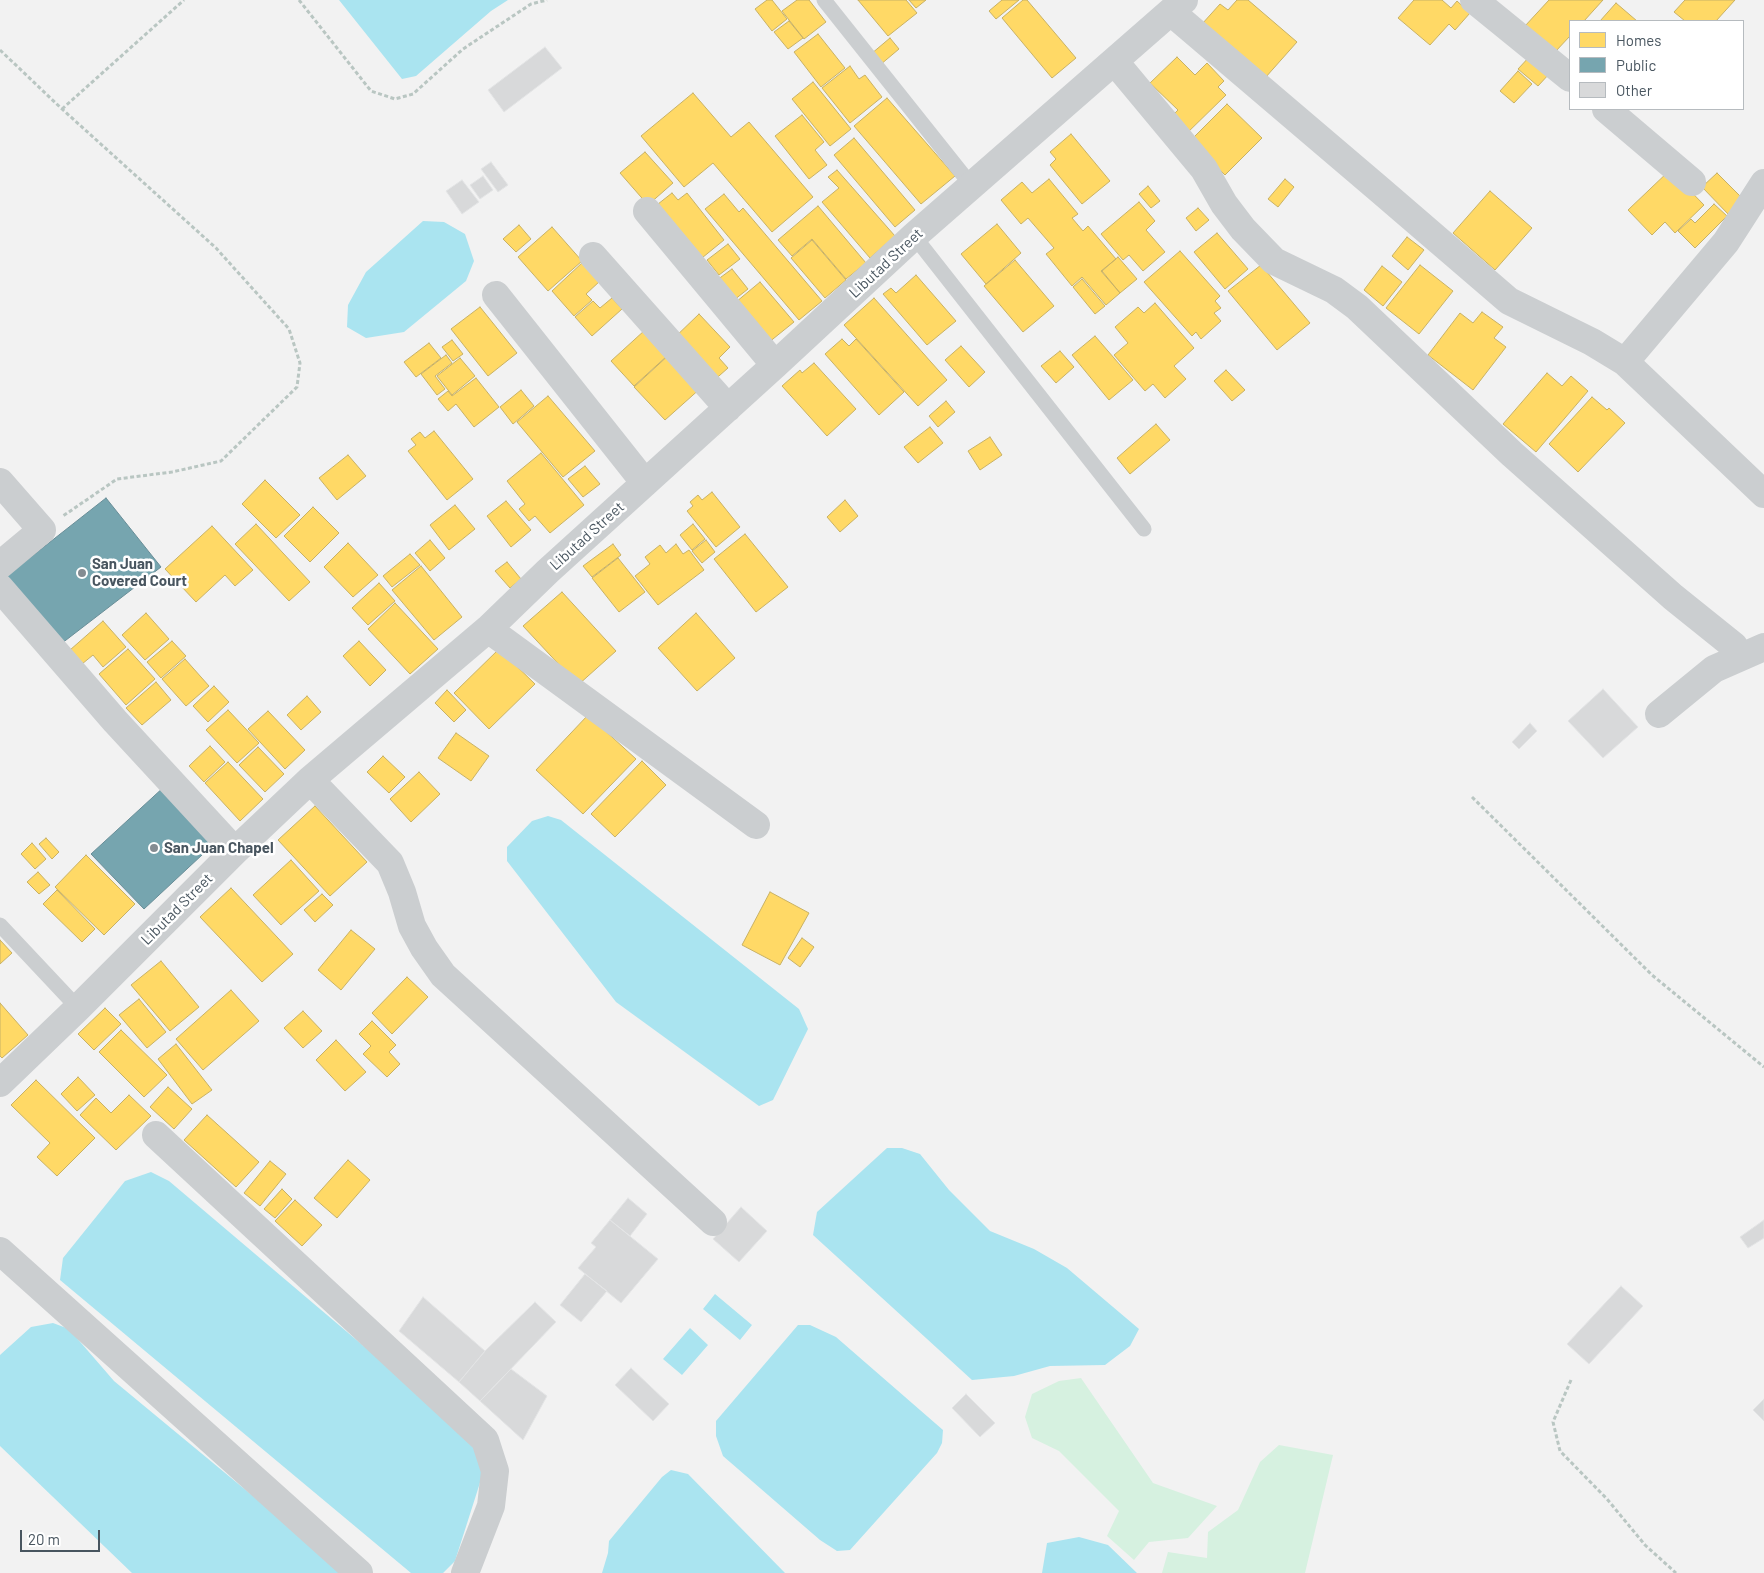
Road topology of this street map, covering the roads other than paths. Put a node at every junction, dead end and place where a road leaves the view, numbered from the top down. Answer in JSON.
{"nodes":[{"id":1,"x":824,"y":0,"type":"edge"},
{"id":2,"x":1474,"y":0,"type":"edge"},
{"id":3,"x":1178,"y":6,"type":"edge"},
{"id":4,"x":1114,"y":62,"type":"junction"},
{"id":5,"x":1569,"y":77,"type":"edge"},
{"id":6,"x":1607,"y":110,"type":"edge"},
{"id":7,"x":1692,"y":182,"type":"dead end"},
{"id":8,"x":1764,"y":183,"type":"edge"},
{"id":9,"x":972,"y":186,"type":"junction"},
{"id":10,"x":647,"y":211,"type":"dead end"},
{"id":11,"x":914,"y":236,"type":"junction"},
{"id":12,"x":593,"y":256,"type":"dead end"},
{"id":13,"x":496,"y":294,"type":"dead end"},
{"id":14,"x":1625,"y":362,"type":"junction"},
{"id":15,"x":775,"y":366,"type":"junction"},
{"id":16,"x":728,"y":408,"type":"junction"},
{"id":17,"x":0,"y":482,"type":"edge"},
{"id":18,"x":645,"y":483,"type":"junction"},
{"id":19,"x":1764,"y":494,"type":"edge"},
{"id":20,"x":1144,"y":529,"type":"dead end"},
{"id":21,"x":0,"y":565,"type":"edge"},
{"id":22,"x":0,"y":588,"type":"edge"},
{"id":23,"x":488,"y":630,"type":"junction"},
{"id":24,"x":1752,"y":652,"type":"edge"},
{"id":25,"x":1660,"y":714,"type":"dead end"},
{"id":26,"x":310,"y":780,"type":"junction"},
{"id":27,"x":756,"y":825,"type":"dead end"},
{"id":28,"x":235,"y":851,"type":"junction"},
{"id":29,"x":0,"y":925,"type":"edge"},
{"id":30,"x":78,"y":1008,"type":"junction"},
{"id":31,"x":0,"y":1083,"type":"edge"},
{"id":32,"x":156,"y":1135,"type":"dead end"},
{"id":33,"x":713,"y":1222,"type":"dead end"},
{"id":34,"x":0,"y":1251,"type":"edge"},
{"id":35,"x":359,"y":1573,"type":"edge"},
{"id":36,"x":465,"y":1573,"type":"edge"}],
"edges":[{"from":1,"to":9,"type":"lane"},
{"from":2,"to":5,"type":"street"},
{"from":3,"to":4,"type":"street","name":"Libutad Street"},
{"from":3,"to":14,"type":"street"},
{"from":4,"to":9,"type":"street","name":"Libutad Street"},
{"from":4,"to":24,"type":"street"},
{"from":6,"to":7,"type":"street"},
{"from":8,"to":14,"type":"street"},
{"from":9,"to":11,"type":"street","name":"Libutad Street"},
{"from":10,"to":15,"type":"street"},
{"from":11,"to":15,"type":"street","name":"Libutad Street"},
{"from":11,"to":20,"type":"lane"},
{"from":12,"to":16,"type":"street"},
{"from":13,"to":18,"type":"street"},
{"from":14,"to":19,"type":"street"},
{"from":15,"to":16,"type":"street","name":"Libutad Street"},
{"from":16,"to":18,"type":"street","name":"Libutad Street"},
{"from":17,"to":21,"type":"street"},
{"from":18,"to":23,"type":"street","name":"Libutad Street"},
{"from":22,"to":28,"type":"street"},
{"from":23,"to":26,"type":"street","name":"Libutad Street"},
{"from":23,"to":27,"type":"street"},
{"from":24,"to":25,"type":"street"},
{"from":26,"to":28,"type":"street","name":"Libutad Street"},
{"from":26,"to":33,"type":"street"},
{"from":28,"to":30,"type":"street","name":"Libutad Street"},
{"from":29,"to":30,"type":"lane"},
{"from":30,"to":31,"type":"street","name":"Libutad Street"},
{"from":32,"to":36,"type":"street"},
{"from":34,"to":35,"type":"street"}]}
